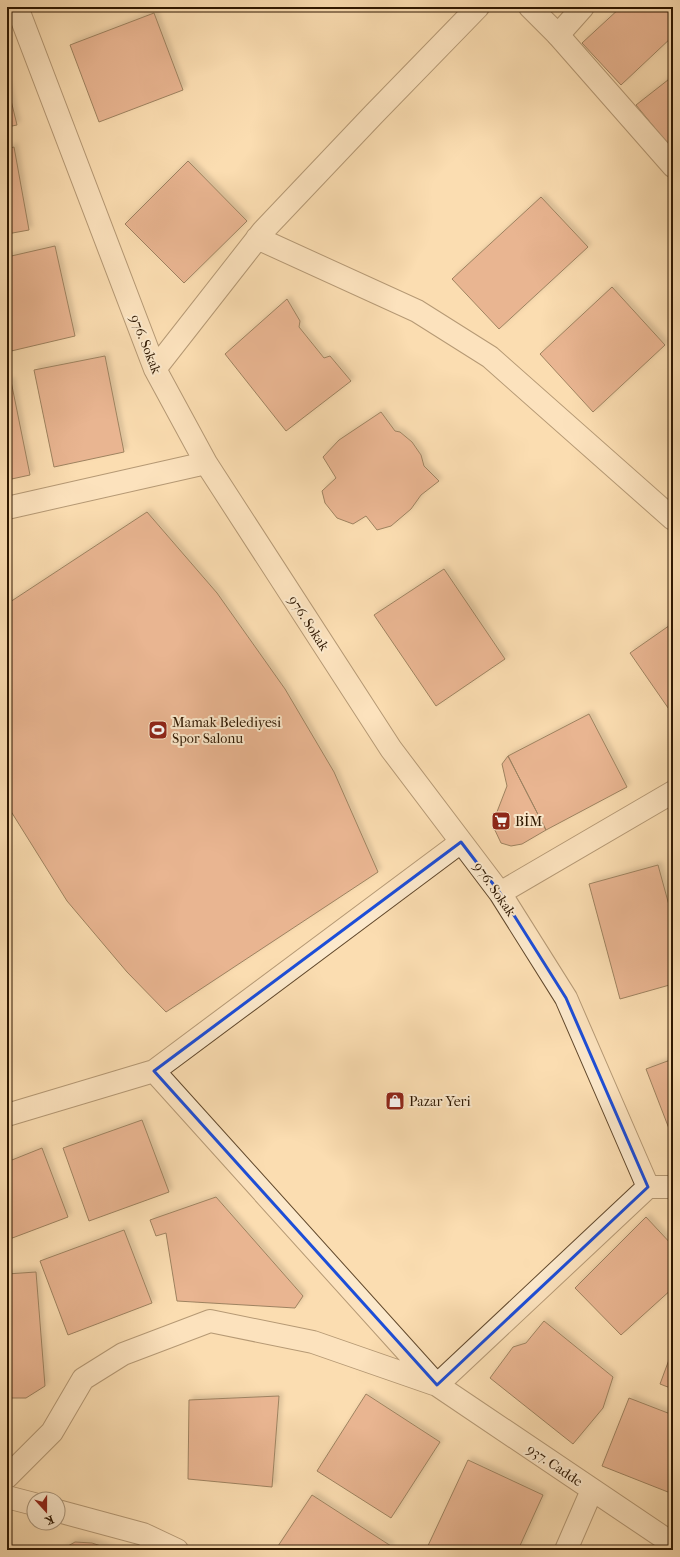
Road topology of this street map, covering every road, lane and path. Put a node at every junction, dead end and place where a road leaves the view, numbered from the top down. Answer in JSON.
{"nodes":[{"id":1,"x":17,"y":7,"type":"edge"},
{"id":2,"x":478,"y":7,"type":"edge"},
{"id":3,"x":530,"y":7,"type":"edge"},
{"id":4,"x":583,"y":7,"type":"edge"},
{"id":5,"x":558,"y":35,"type":"junction"},
{"id":6,"x":673,"y":166,"type":"edge"},
{"id":7,"x":257,"y":238,"type":"junction"},
{"id":8,"x":155,"y":369,"type":"junction"},
{"id":9,"x":206,"y":463,"type":"junction"},
{"id":10,"x":7,"y":508,"type":"edge"},
{"id":11,"x":673,"y":519,"type":"edge"},
{"id":12,"x":673,"y":792,"type":"edge"},
{"id":13,"x":462,"y":842,"type":"junction"},
{"id":14,"x":500,"y":893,"type":"junction"},
{"id":15,"x":154,"y":1071,"type":"junction"},
{"id":16,"x":7,"y":1115,"type":"edge"},
{"id":17,"x":648,"y":1187,"type":"junction"},
{"id":18,"x":673,"y":1187,"type":"edge"},
{"id":19,"x":437,"y":1385,"type":"junction"},
{"id":20,"x":7,"y":1477,"type":"edge"},
{"id":21,"x":592,"y":1490,"type":"junction"},
{"id":22,"x":7,"y":1497,"type":"edge"},
{"id":23,"x":26,"y":1502,"type":"edge"},
{"id":24,"x":66,"y":1513,"type":"edge"},
{"id":25,"x":673,"y":1544,"type":"edge"},
{"id":26,"x":177,"y":1550,"type":"edge"},
{"id":27,"x":566,"y":1550,"type":"edge"}],
"edges":[{"from":1,"to":8,"type":"street","name":"976. Sokak"},
{"from":2,"to":7,"type":"street"},
{"from":3,"to":5,"type":"street"},
{"from":4,"to":5,"type":"street"},
{"from":5,"to":6,"type":"street"},
{"from":7,"to":8,"type":"street"},
{"from":7,"to":11,"type":"street"},
{"from":8,"to":9,"type":"street","name":"976. Sokak"},
{"from":9,"to":10,"type":"street"},
{"from":9,"to":13,"type":"street","name":"976. Sokak"},
{"from":12,"to":14,"type":"street"},
{"from":13,"to":14,"type":"street","name":"976. Sokak"},
{"from":13,"to":15,"type":"street"},
{"from":14,"to":17,"type":"street","name":"976. Sokak"},
{"from":15,"to":16,"type":"street"},
{"from":15,"to":19,"type":"street"},
{"from":17,"to":18,"type":"street"},
{"from":17,"to":19,"type":"street"},
{"from":19,"to":20,"type":"street"},
{"from":19,"to":21,"type":"street","name":"937. Cadde"},
{"from":21,"to":25,"type":"street","name":"937. Cadde"},
{"from":21,"to":27,"type":"street"},
{"from":22,"to":23,"type":"street"},
{"from":24,"to":26,"type":"street"}]}
